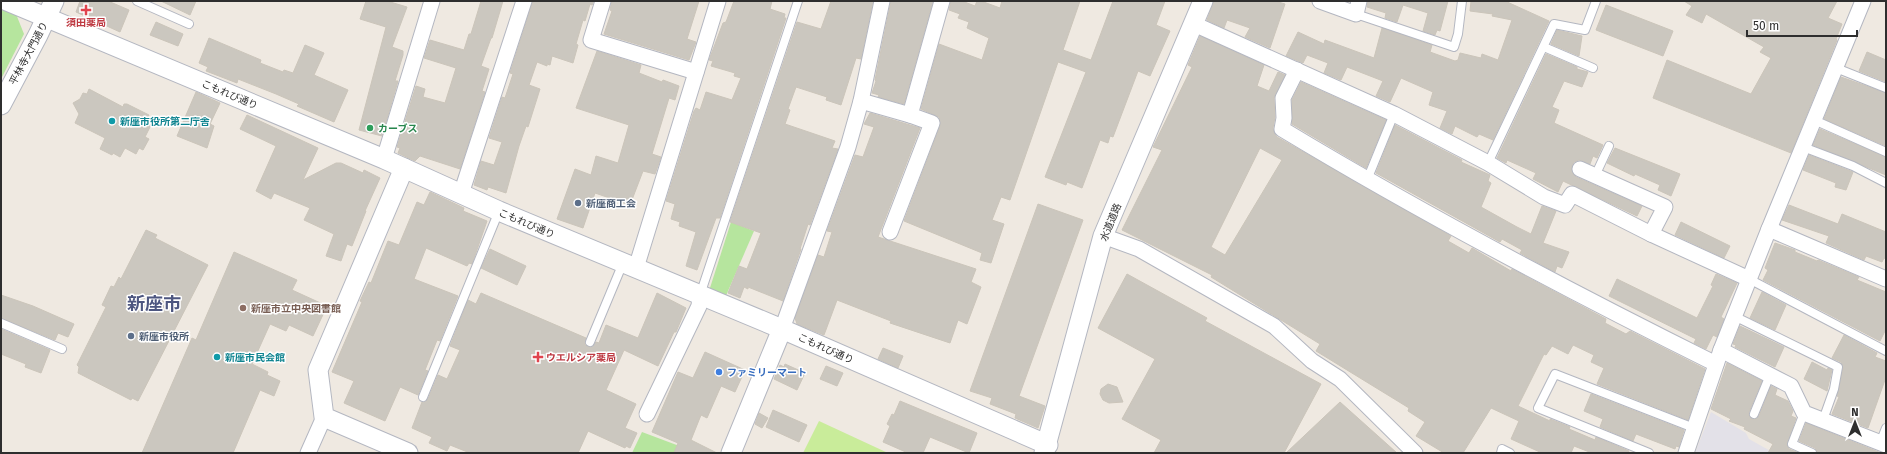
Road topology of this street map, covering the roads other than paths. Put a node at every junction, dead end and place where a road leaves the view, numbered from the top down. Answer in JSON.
{"nodes":[{"id":1,"x":7,"y":1,"type":"edge"},
{"id":2,"x":54,"y":1,"type":"edge"},
{"id":3,"x":137,"y":1,"type":"edge"},
{"id":4,"x":432,"y":1,"type":"edge"},
{"id":5,"x":524,"y":1,"type":"edge"},
{"id":6,"x":603,"y":1,"type":"edge"},
{"id":7,"x":718,"y":1,"type":"edge"},
{"id":8,"x":798,"y":1,"type":"edge"},
{"id":9,"x":882,"y":1,"type":"edge"},
{"id":10,"x":942,"y":1,"type":"edge"},
{"id":11,"x":1203,"y":1,"type":"edge"},
{"id":12,"x":1320,"y":1,"type":"edge"},
{"id":13,"x":1462,"y":1,"type":"edge"},
{"id":14,"x":1596,"y":1,"type":"edge"},
{"id":15,"x":1864,"y":1,"type":"edge"},
{"id":16,"x":1357,"y":7,"type":"edge"},
{"id":17,"x":46,"y":19,"type":"junction"},
{"id":18,"x":189,"y":24,"type":"dead end"},
{"id":19,"x":1194,"y":24,"type":"junction"},
{"id":20,"x":1544,"y":47,"type":"junction"},
{"id":21,"x":1593,"y":68,"type":"dead end"},
{"id":22,"x":1836,"y":68,"type":"junction"},
{"id":23,"x":1297,"y":70,"type":"junction"},
{"id":24,"x":696,"y":72,"type":"junction"},
{"id":25,"x":1886,"y":88,"type":"edge"},
{"id":26,"x":861,"y":101,"type":"junction"},
{"id":27,"x":1,"y":105,"type":"edge"},
{"id":28,"x":1394,"y":114,"type":"junction"},
{"id":29,"x":910,"y":115,"type":"junction"},
{"id":30,"x":1814,"y":120,"type":"junction"},
{"id":31,"x":1609,"y":146,"type":"dead end"},
{"id":32,"x":1803,"y":147,"type":"junction"},
{"id":33,"x":1886,"y":152,"type":"edge"},
{"id":34,"x":384,"y":159,"type":"junction"},
{"id":35,"x":1488,"y":163,"type":"junction"},
{"id":36,"x":404,"y":168,"type":"junction"},
{"id":37,"x":1580,"y":169,"type":"dead end"},
{"id":38,"x":1595,"y":176,"type":"junction"},
{"id":39,"x":1367,"y":180,"type":"junction"},
{"id":40,"x":1886,"y":183,"type":"edge"},
{"id":41,"x":461,"y":194,"type":"junction"},
{"id":42,"x":499,"y":211,"type":"junction"},
{"id":43,"x":1769,"y":229,"type":"junction"},
{"id":44,"x":890,"y":232,"type":"dead end"},
{"id":45,"x":1651,"y":234,"type":"junction"},
{"id":46,"x":1103,"y":236,"type":"junction"},
{"id":47,"x":630,"y":265,"type":"junction"},
{"id":48,"x":1749,"y":279,"type":"junction"},
{"id":49,"x":1886,"y":279,"type":"edge"},
{"id":50,"x":700,"y":296,"type":"junction"},
{"id":51,"x":1734,"y":316,"type":"junction"},
{"id":52,"x":1,"y":323,"type":"edge"},
{"id":53,"x":782,"y":329,"type":"junction"},
{"id":54,"x":590,"y":342,"type":"dead end"},
{"id":55,"x":62,"y":349,"type":"dead end"},
{"id":56,"x":1721,"y":350,"type":"junction"},
{"id":57,"x":1886,"y":351,"type":"edge"},
{"id":58,"x":1716,"y":364,"type":"junction"},
{"id":59,"x":1770,"y":375,"type":"junction"},
{"id":60,"x":423,"y":397,"type":"dead end"},
{"id":61,"x":1804,"y":413,"type":"junction"},
{"id":62,"x":648,"y":414,"type":"dead end"},
{"id":63,"x":1754,"y":414,"type":"dead end"},
{"id":64,"x":324,"y":417,"type":"junction"},
{"id":65,"x":1823,"y":420,"type":"junction"},
{"id":66,"x":1694,"y":428,"type":"junction"},
{"id":67,"x":1886,"y":428,"type":"edge"},
{"id":68,"x":1883,"y":444,"type":"edge"},
{"id":69,"x":1046,"y":449,"type":"edge"},
{"id":70,"x":308,"y":453,"type":"edge"},
{"id":71,"x":408,"y":453,"type":"edge"},
{"id":72,"x":731,"y":453,"type":"edge"},
{"id":73,"x":1415,"y":453,"type":"edge"},
{"id":74,"x":1501,"y":453,"type":"edge"},
{"id":75,"x":1510,"y":453,"type":"edge"},
{"id":76,"x":1649,"y":453,"type":"edge"},
{"id":77,"x":1686,"y":453,"type":"edge"},
{"id":78,"x":1812,"y":453,"type":"edge"}],
"edges":[{"from":1,"to":17,"type":"street","name":"こもれび通り"},
{"from":2,"to":17,"type":"street","name":"平林寺大門通り"},
{"from":3,"to":18,"type":"lane"},
{"from":4,"to":34,"type":"street"},
{"from":5,"to":41,"type":"street"},
{"from":6,"to":24,"type":"street"},
{"from":7,"to":24,"type":"street"},
{"from":8,"to":50,"type":"lane"},
{"from":9,"to":26,"type":"street"},
{"from":10,"to":29,"type":"street"},
{"from":11,"to":19,"type":"street","name":"水道道路"},
{"from":12,"to":16,"type":"street"},
{"from":13,"to":16,"type":"lane"},
{"from":14,"to":20,"type":"lane"},
{"from":15,"to":22,"type":"street"},
{"from":17,"to":27,"type":"street","name":"平林寺大門通り"},
{"from":17,"to":34,"type":"street","name":"こもれび通り"},
{"from":19,"to":23,"type":"street"},
{"from":19,"to":46,"type":"street","name":"水道道路"},
{"from":20,"to":21,"type":"lane"},
{"from":20,"to":35,"type":"lane"},
{"from":22,"to":25,"type":"lane"},
{"from":22,"to":30,"type":"street"},
{"from":23,"to":28,"type":"street"},
{"from":23,"to":39,"type":"street"},
{"from":24,"to":47,"type":"street"},
{"from":26,"to":29,"type":"street"},
{"from":26,"to":53,"type":"street"},
{"from":28,"to":35,"type":"street"},
{"from":28,"to":39,"type":"lane"},
{"from":29,"to":44,"type":"street"},
{"from":30,"to":32,"type":"street"},
{"from":30,"to":33,"type":"lane"},
{"from":31,"to":38,"type":"lane"},
{"from":32,"to":40,"type":"lane"},
{"from":32,"to":43,"type":"street"},
{"from":34,"to":36,"type":"street","name":"こもれび通り"},
{"from":35,"to":45,"type":"street"},
{"from":36,"to":41,"type":"street","name":"こもれび通り"},
{"from":36,"to":64,"type":"street"},
{"from":37,"to":38,"type":"street"},
{"from":38,"to":45,"type":"street"},
{"from":39,"to":58,"type":"street"},
{"from":41,"to":42,"type":"street","name":"こもれび通り"},
{"from":42,"to":47,"type":"street","name":"こもれび通り"},
{"from":42,"to":60,"type":"lane"},
{"from":43,"to":48,"type":"street"},
{"from":43,"to":49,"type":"street"},
{"from":45,"to":48,"type":"street"},
{"from":46,"to":69,"type":"street","name":"水道道路"},
{"from":46,"to":73,"type":"street"},
{"from":47,"to":50,"type":"street","name":"こもれび通り"},
{"from":47,"to":54,"type":"lane"},
{"from":48,"to":51,"type":"street"},
{"from":48,"to":57,"type":"lane"},
{"from":50,"to":53,"type":"street","name":"こもれび通り"},
{"from":50,"to":62,"type":"street"},
{"from":51,"to":56,"type":"street"},
{"from":51,"to":65,"type":"lane"},
{"from":52,"to":55,"type":"lane"},
{"from":53,"to":69,"type":"street","name":"こもれび通り"},
{"from":53,"to":72,"type":"street"},
{"from":56,"to":58,"type":"street"},
{"from":56,"to":59,"type":"street"},
{"from":58,"to":66,"type":"street"},
{"from":59,"to":61,"type":"street"},
{"from":59,"to":63,"type":"lane"},
{"from":61,"to":65,"type":"street"},
{"from":61,"to":78,"type":"lane"},
{"from":64,"to":70,"type":"street"},
{"from":64,"to":71,"type":"street"},
{"from":65,"to":68,"type":"street"},
{"from":66,"to":76,"type":"lane"},
{"from":66,"to":77,"type":"street"},
{"from":67,"to":68,"type":"lane"},
{"from":74,"to":75,"type":"lane"}]}
